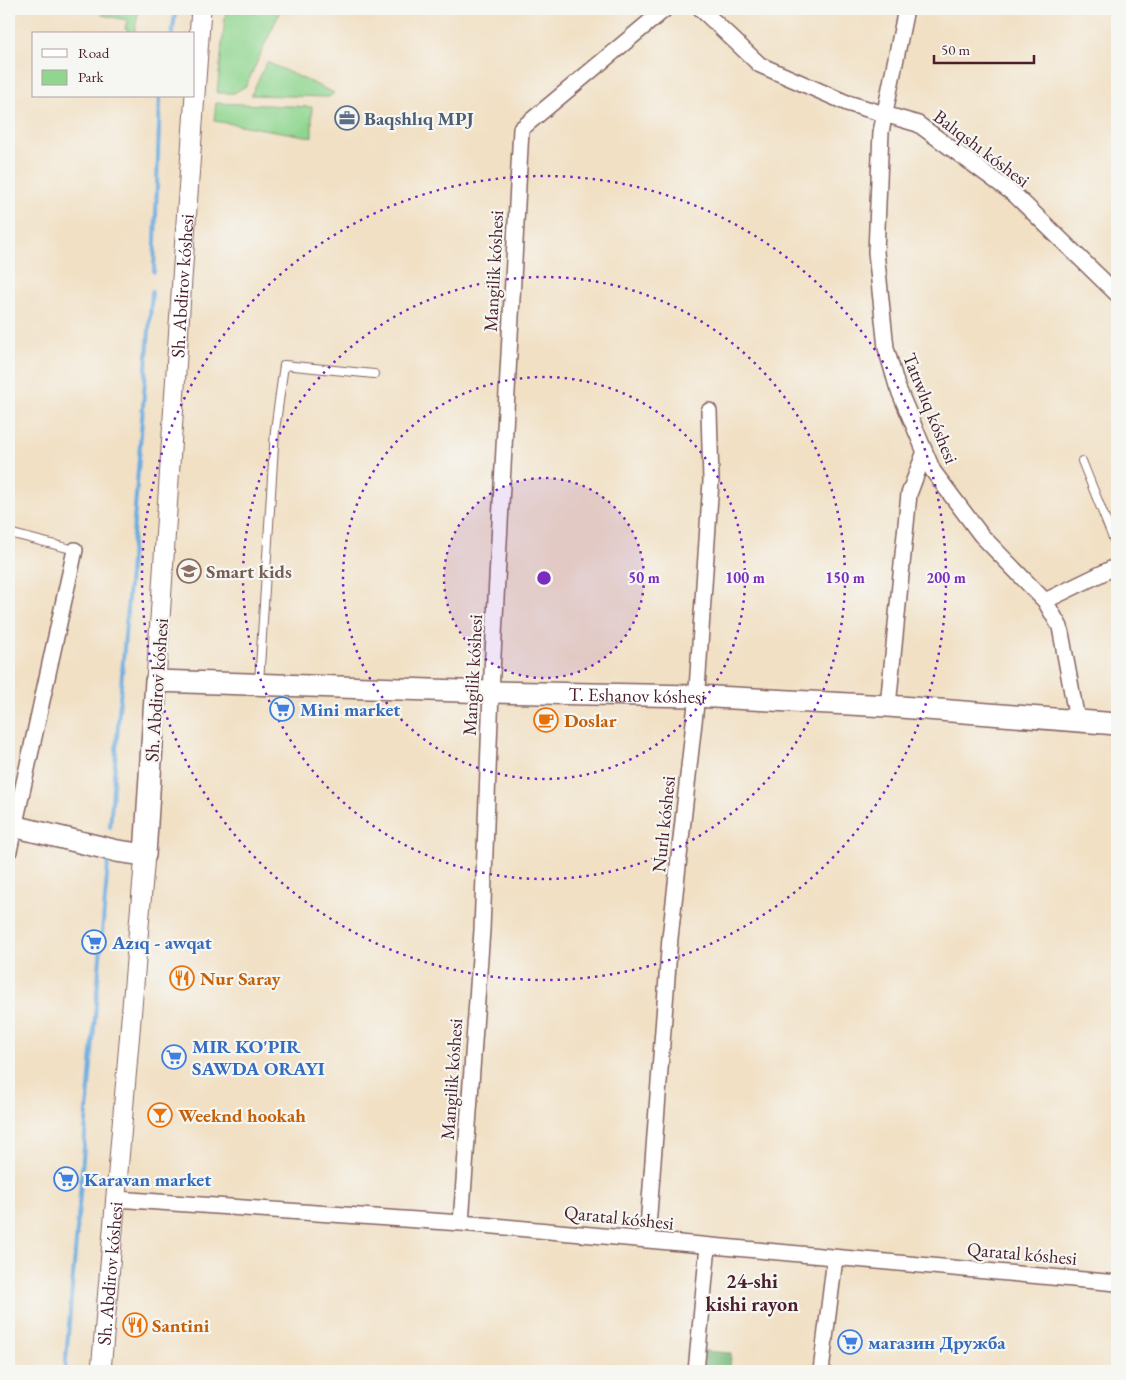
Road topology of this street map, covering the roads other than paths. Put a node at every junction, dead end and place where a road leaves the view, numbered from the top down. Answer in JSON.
{"nodes":[{"id":1,"x":201,"y":9,"type":"edge"},
{"id":2,"x":665,"y":9,"type":"edge"},
{"id":3,"x":702,"y":9,"type":"edge"},
{"id":4,"x":906,"y":9,"type":"edge"},
{"id":5,"x":195,"y":94,"type":"edge"},
{"id":6,"x":195,"y":98,"type":"edge"},
{"id":7,"x":885,"y":114,"type":"junction"},
{"id":8,"x":1117,"y":294,"type":"edge"},
{"id":9,"x":374,"y":374,"type":"dead end"},
{"id":10,"x":709,"y":412,"type":"dead end"},
{"id":11,"x":924,"y":454,"type":"junction"},
{"id":12,"x":1082,"y":461,"type":"dead end"},
{"id":13,"x":9,"y":533,"type":"edge"},
{"id":14,"x":1117,"y":548,"type":"edge"},
{"id":15,"x":75,"y":550,"type":"joint"},
{"id":16,"x":1117,"y":566,"type":"edge"},
{"id":17,"x":1045,"y":601,"type":"junction"},
{"id":18,"x":156,"y":681,"type":"junction"},
{"id":19,"x":259,"y":685,"type":"junction"},
{"id":20,"x":491,"y":692,"type":"junction"},
{"id":21,"x":695,"y":696,"type":"junction"},
{"id":22,"x":888,"y":706,"type":"junction"},
{"id":23,"x":1078,"y":720,"type":"junction"},
{"id":24,"x":1117,"y":724,"type":"edge"},
{"id":25,"x":11,"y":826,"type":"edge"},
{"id":26,"x":9,"y":851,"type":"edge"},
{"id":27,"x":146,"y":855,"type":"junction"},
{"id":28,"x":116,"y":1199,"type":"junction"},
{"id":29,"x":461,"y":1223,"type":"junction"},
{"id":30,"x":647,"y":1240,"type":"junction"},
{"id":31,"x":708,"y":1246,"type":"junction"},
{"id":32,"x":835,"y":1258,"type":"junction"},
{"id":33,"x":1117,"y":1282,"type":"edge"},
{"id":34,"x":101,"y":1371,"type":"edge"},
{"id":35,"x":696,"y":1371,"type":"edge"},
{"id":36,"x":821,"y":1371,"type":"edge"}],
"edges":[{"from":1,"to":5,"type":"street","name":"Sh. Abdirov kóshesi"},
{"from":2,"to":20,"type":"street","name":"Mangilik kóshesi"},
{"from":3,"to":7,"type":"street","name":"Balıqshı kóshesi"},
{"from":4,"to":7,"type":"street","name":"Tatıwlıq kóshesi"},
{"from":6,"to":18,"type":"street","name":"Sh. Abdirov kóshesi"},
{"from":7,"to":8,"type":"street","name":"Balıqshı kóshesi"},
{"from":7,"to":11,"type":"street","name":"Tatıwlıq kóshesi"},
{"from":9,"to":19,"type":"lane"},
{"from":10,"to":21,"type":"street","name":"Nurlı kóshesi"},
{"from":11,"to":17,"type":"street","name":"Tatıwlıq kóshesi"},
{"from":11,"to":22,"type":"street"},
{"from":12,"to":14,"type":"lane"},
{"from":13,"to":15,"type":"lane"},
{"from":15,"to":25,"type":"street"},
{"from":16,"to":17,"type":"street"},
{"from":17,"to":23,"type":"street","name":"Tatıwlıq kóshesi"},
{"from":18,"to":19,"type":"main road","name":"T. Eshanov kóshesi"},
{"from":18,"to":27,"type":"main road","name":"Sh. Abdirov kóshesi"},
{"from":19,"to":20,"type":"main road","name":"T. Eshanov kóshesi"},
{"from":20,"to":21,"type":"main road","name":"T. Eshanov kóshesi"},
{"from":20,"to":29,"type":"street","name":"Mangilik kóshesi"},
{"from":21,"to":22,"type":"main road","name":"T. Eshanov kóshesi"},
{"from":21,"to":30,"type":"street","name":"Nurlı kóshesi"},
{"from":22,"to":23,"type":"main road","name":"T. Eshanov kóshesi"},
{"from":23,"to":24,"type":"main road","name":"T. Eshanov kóshesi"},
{"from":25,"to":26,"type":"street"},
{"from":25,"to":27,"type":"main road"},
{"from":27,"to":28,"type":"street","name":"Sh. Abdirov kóshesi"},
{"from":28,"to":29,"type":"street","name":"Qaratal kóshesi"},
{"from":28,"to":34,"type":"street","name":"Sh. Abdirov kóshesi"},
{"from":29,"to":30,"type":"street","name":"Qaratal kóshesi"},
{"from":30,"to":31,"type":"street","name":"Qaratal kóshesi"},
{"from":31,"to":32,"type":"street","name":"Qaratal kóshesi"},
{"from":31,"to":35,"type":"street"},
{"from":32,"to":33,"type":"street","name":"Qaratal kóshesi"},
{"from":32,"to":36,"type":"street"}]}
